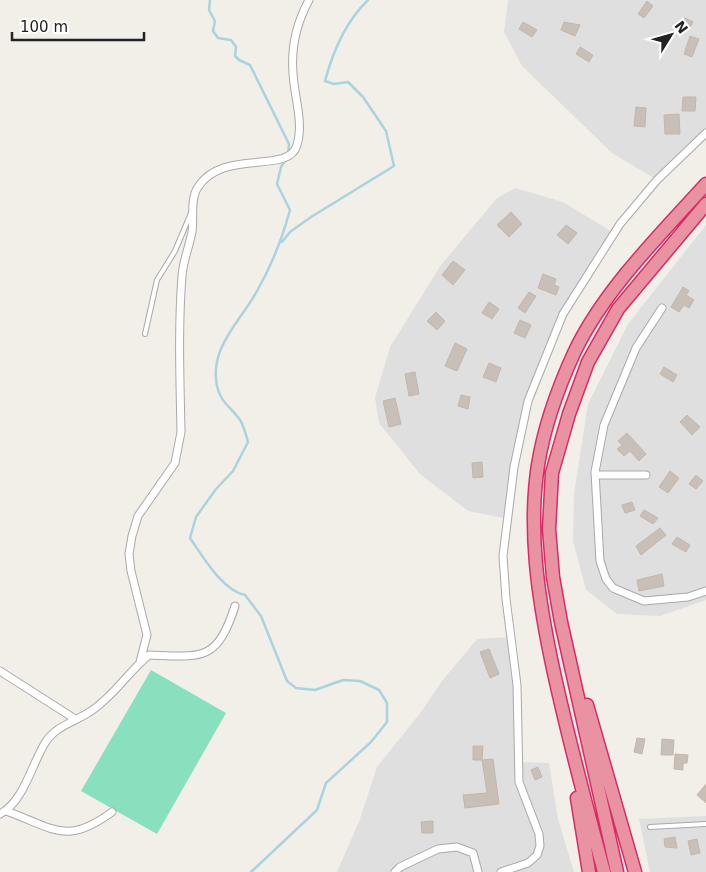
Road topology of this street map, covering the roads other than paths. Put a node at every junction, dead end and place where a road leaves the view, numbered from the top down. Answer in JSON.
{"nodes":[{"id":1,"x":309,"y":0,"type":"edge"},
{"id":2,"x":706,"y":133,"type":"edge"},
{"id":3,"x":706,"y":184,"type":"edge"},
{"id":4,"x":706,"y":204,"type":"edge"},
{"id":5,"x":193,"y":209,"type":"junction"},
{"id":6,"x":662,"y":308,"type":"dead end"},
{"id":7,"x":146,"y":334,"type":"dead end"},
{"id":8,"x":646,"y":474,"type":"dead end"},
{"id":9,"x":595,"y":475,"type":"junction"},
{"id":10,"x":706,"y":591,"type":"edge"},
{"id":11,"x":235,"y":606,"type":"dead end"},
{"id":12,"x":561,"y":622,"type":"junction"},
{"id":13,"x":140,"y":662,"type":"junction"},
{"id":14,"x":0,"y":671,"type":"edge"},
{"id":15,"x":75,"y":719,"type":"junction"},
{"id":16,"x":563,"y":719,"type":"junction"},
{"id":17,"x":3,"y":812,"type":"edge"},
{"id":18,"x":112,"y":812,"type":"dead end"},
{"id":19,"x":706,"y":824,"type":"edge"},
{"id":20,"x":650,"y":827,"type":"dead end"},
{"id":21,"x":395,"y":872,"type":"edge"},
{"id":22,"x":478,"y":872,"type":"edge"},
{"id":23,"x":502,"y":872,"type":"edge"},
{"id":24,"x":589,"y":872,"type":"edge"},
{"id":25,"x":604,"y":872,"type":"edge"},
{"id":26,"x":617,"y":872,"type":"edge"},
{"id":27,"x":635,"y":872,"type":"edge"}],
"edges":[{"from":1,"to":5,"type":"street"},
{"from":2,"to":23,"type":"street"},
{"from":3,"to":16,"type":"highway"},
{"from":4,"to":12,"type":"highway"},
{"from":5,"to":7,"type":"lane"},
{"from":5,"to":13,"type":"street"},
{"from":6,"to":9,"type":"street"},
{"from":8,"to":9,"type":"street"},
{"from":9,"to":10,"type":"street"},
{"from":11,"to":13,"type":"street"},
{"from":12,"to":26,"type":"highway"},
{"from":12,"to":27,"type":"highway"},
{"from":13,"to":15,"type":"street"},
{"from":14,"to":15,"type":"street"},
{"from":15,"to":17,"type":"street"},
{"from":16,"to":24,"type":"highway"},
{"from":16,"to":25,"type":"highway"},
{"from":17,"to":18,"type":"street"},
{"from":19,"to":20,"type":"lane"},
{"from":21,"to":22,"type":"street"}]}
